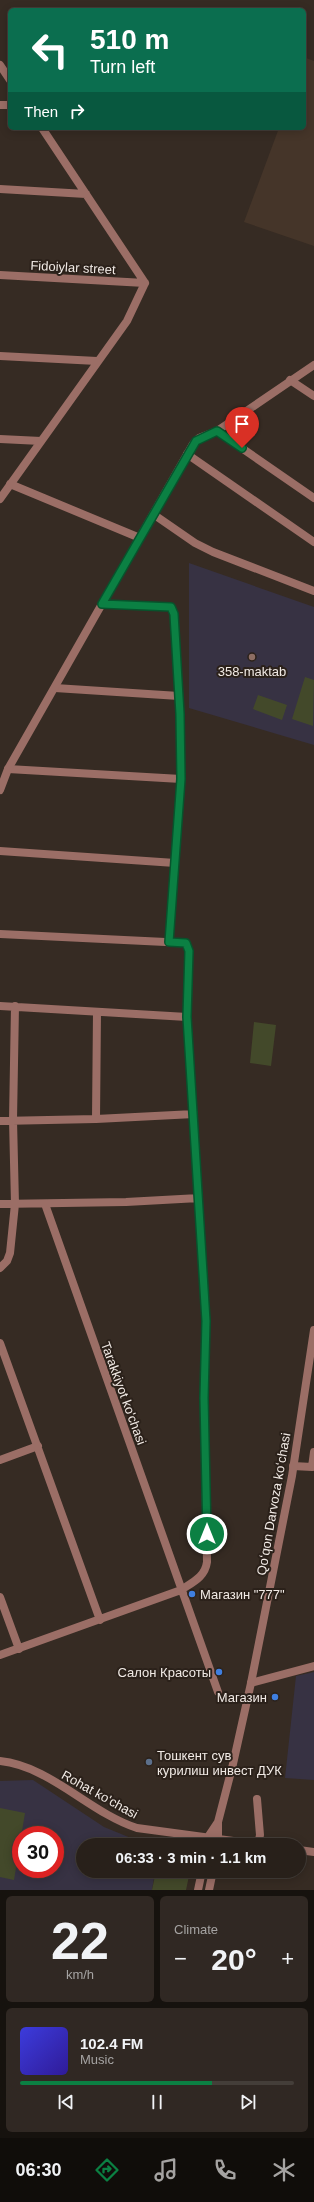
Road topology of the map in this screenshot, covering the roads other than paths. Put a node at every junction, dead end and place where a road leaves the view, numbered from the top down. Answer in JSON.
{"nodes":[{"id":1,"x":0,"y":65,"type":"edge"},
{"id":2,"x":8,"y":77,"type":"edge"},
{"id":3,"x":43,"y":130,"type":"edge"},
{"id":4,"x":0,"y":189,"type":"edge"},
{"id":5,"x":86,"y":194,"type":"junction"},
{"id":6,"x":0,"y":275,"type":"edge"},
{"id":7,"x":145,"y":283,"type":"junction"},
{"id":8,"x":0,"y":356,"type":"edge"},
{"id":9,"x":97,"y":361,"type":"junction"},
{"id":10,"x":314,"y":365,"type":"edge"},
{"id":11,"x":290,"y":380,"type":"junction"},
{"id":12,"x":314,"y":396,"type":"edge"},
{"id":13,"x":217,"y":431,"type":"junction"},
{"id":14,"x":0,"y":439,"type":"edge"},
{"id":15,"x":41,"y":441,"type":"junction"},
{"id":16,"x":187,"y":454,"type":"junction"},
{"id":17,"x":10,"y":484,"type":"junction"},
{"id":18,"x":314,"y":498,"type":"edge"},
{"id":19,"x":0,"y":499,"type":"edge"},
{"id":20,"x":153,"y":514,"type":"junction"},
{"id":21,"x":140,"y":538,"type":"junction"},
{"id":22,"x":314,"y":542,"type":"edge"},
{"id":23,"x":314,"y":591,"type":"edge"},
{"id":24,"x":102,"y":604,"type":"junction"},
{"id":25,"x":54,"y":688,"type":"junction"},
{"id":26,"x":179,"y":696,"type":"junction"},
{"id":27,"x":8,"y":768,"type":"junction"},
{"id":28,"x":181,"y":779,"type":"junction"},
{"id":29,"x":0,"y":790,"type":"edge"},
{"id":30,"x":0,"y":851,"type":"edge"},
{"id":31,"x":174,"y":863,"type":"junction"},
{"id":32,"x":0,"y":934,"type":"edge"},
{"id":33,"x":169,"y":942,"type":"junction"},
{"id":34,"x":0,"y":1006,"type":"edge"},
{"id":35,"x":15,"y":1006,"type":"junction"},
{"id":36,"x":97,"y":1012,"type":"junction"},
{"id":37,"x":187,"y":1017,"type":"junction"},
{"id":38,"x":194,"y":1114,"type":"junction"},
{"id":39,"x":96,"y":1119,"type":"junction"},
{"id":40,"x":13,"y":1120,"type":"junction"},
{"id":41,"x":0,"y":1121,"type":"edge"},
{"id":42,"x":199,"y":1198,"type":"junction"},
{"id":43,"x":0,"y":1204,"type":"edge"},
{"id":44,"x":15,"y":1204,"type":"junction"},
{"id":45,"x":45,"y":1204,"type":"junction"},
{"id":46,"x":0,"y":1268,"type":"edge"},
{"id":47,"x":314,"y":1330,"type":"edge"},
{"id":48,"x":0,"y":1344,"type":"edge"},
{"id":49,"x":38,"y":1446,"type":"junction"},
{"id":50,"x":314,"y":1452,"type":"edge"},
{"id":51,"x":0,"y":1460,"type":"edge"},
{"id":52,"x":293,"y":1466,"type":"junction"},
{"id":53,"x":181,"y":1590,"type":"junction"},
{"id":54,"x":0,"y":1596,"type":"edge"},
{"id":55,"x":100,"y":1620,"type":"junction"},
{"id":56,"x":19,"y":1649,"type":"junction"},
{"id":57,"x":0,"y":1655,"type":"edge"},
{"id":58,"x":314,"y":1666,"type":"edge"},
{"id":59,"x":251,"y":1683,"type":"junction"},
{"id":60,"x":218,"y":1692,"type":"dead end"},
{"id":61,"x":0,"y":1761,"type":"edge"},
{"id":62,"x":257,"y":1799,"type":"dead end"},
{"id":63,"x":218,"y":1822,"type":"junction"},
{"id":64,"x":189,"y":1838,"type":"edge"},
{"id":65,"x":209,"y":1838,"type":"edge"},
{"id":66,"x":219,"y":1838,"type":"edge"},
{"id":67,"x":260,"y":1838,"type":"edge"},
{"id":68,"x":201,"y":1878,"type":"edge"},
{"id":69,"x":212,"y":1878,"type":"edge"},
{"id":70,"x":198,"y":1890,"type":"edge"},
{"id":71,"x":209,"y":1890,"type":"edge"}],
"edges":[{"from":1,"to":2,"type":"street"},
{"from":3,"to":5,"type":"street"},
{"from":4,"to":5,"type":"street"},
{"from":5,"to":7,"type":"street"},
{"from":6,"to":7,"type":"street","name":"Fidoiylar street"},
{"from":7,"to":9,"type":"street"},
{"from":8,"to":9,"type":"street"},
{"from":9,"to":15,"type":"street"},
{"from":10,"to":11,"type":"street"},
{"from":11,"to":12,"type":"street"},
{"from":11,"to":13,"type":"street"},
{"from":13,"to":16,"type":"street"},
{"from":13,"to":18,"type":"street"},
{"from":14,"to":15,"type":"street"},
{"from":15,"to":17,"type":"street"},
{"from":16,"to":20,"type":"street"},
{"from":16,"to":22,"type":"street"},
{"from":17,"to":19,"type":"street"},
{"from":17,"to":21,"type":"street"},
{"from":20,"to":21,"type":"street"},
{"from":20,"to":23,"type":"street"},
{"from":21,"to":24,"type":"street"},
{"from":24,"to":25,"type":"street"},
{"from":24,"to":26,"type":"street"},
{"from":25,"to":26,"type":"street"},
{"from":25,"to":27,"type":"street"},
{"from":26,"to":28,"type":"street"},
{"from":27,"to":28,"type":"street"},
{"from":27,"to":29,"type":"street"},
{"from":28,"to":31,"type":"street"},
{"from":30,"to":31,"type":"street"},
{"from":31,"to":33,"type":"street"},
{"from":32,"to":33,"type":"street"},
{"from":33,"to":37,"type":"street"},
{"from":34,"to":35,"type":"street"},
{"from":35,"to":36,"type":"street"},
{"from":35,"to":40,"type":"street"},
{"from":36,"to":37,"type":"street"},
{"from":36,"to":39,"type":"street"},
{"from":37,"to":38,"type":"street"},
{"from":38,"to":39,"type":"street"},
{"from":38,"to":42,"type":"street"},
{"from":39,"to":40,"type":"street"},
{"from":40,"to":41,"type":"street"},
{"from":40,"to":44,"type":"street"},
{"from":42,"to":45,"type":"street"},
{"from":42,"to":53,"type":"street"},
{"from":43,"to":44,"type":"street"},
{"from":44,"to":45,"type":"street"},
{"from":44,"to":46,"type":"street"},
{"from":45,"to":53,"type":"street","name":"Tarakkiyot ko'chasi"},
{"from":47,"to":52,"type":"street","name":"Qoʻqon Darvoza koʻchasi"},
{"from":48,"to":49,"type":"street"},
{"from":49,"to":51,"type":"street"},
{"from":49,"to":55,"type":"street"},
{"from":50,"to":52,"type":"street"},
{"from":52,"to":59,"type":"street","name":"Qoʻqon Darvoza koʻchasi"},
{"from":53,"to":55,"type":"street"},
{"from":53,"to":60,"type":"street","name":"Tarakkiyot ko'chasi"},
{"from":54,"to":56,"type":"street"},
{"from":55,"to":56,"type":"street"},
{"from":56,"to":57,"type":"street"},
{"from":58,"to":59,"type":"street"},
{"from":59,"to":63,"type":"street","name":"Qoʻqon Darvoza koʻchasi"},
{"from":61,"to":64,"type":"street","name":"Rohat ko'chasi"},
{"from":62,"to":67,"type":"street"},
{"from":63,"to":65,"type":"street","name":"Qoʻqon Darvoza koʻchasi"},
{"from":63,"to":66,"type":"street","name":"Qoʻqon Darvoza koʻchasi"},
{"from":68,"to":70,"type":"street"},
{"from":69,"to":71,"type":"street"}]}
